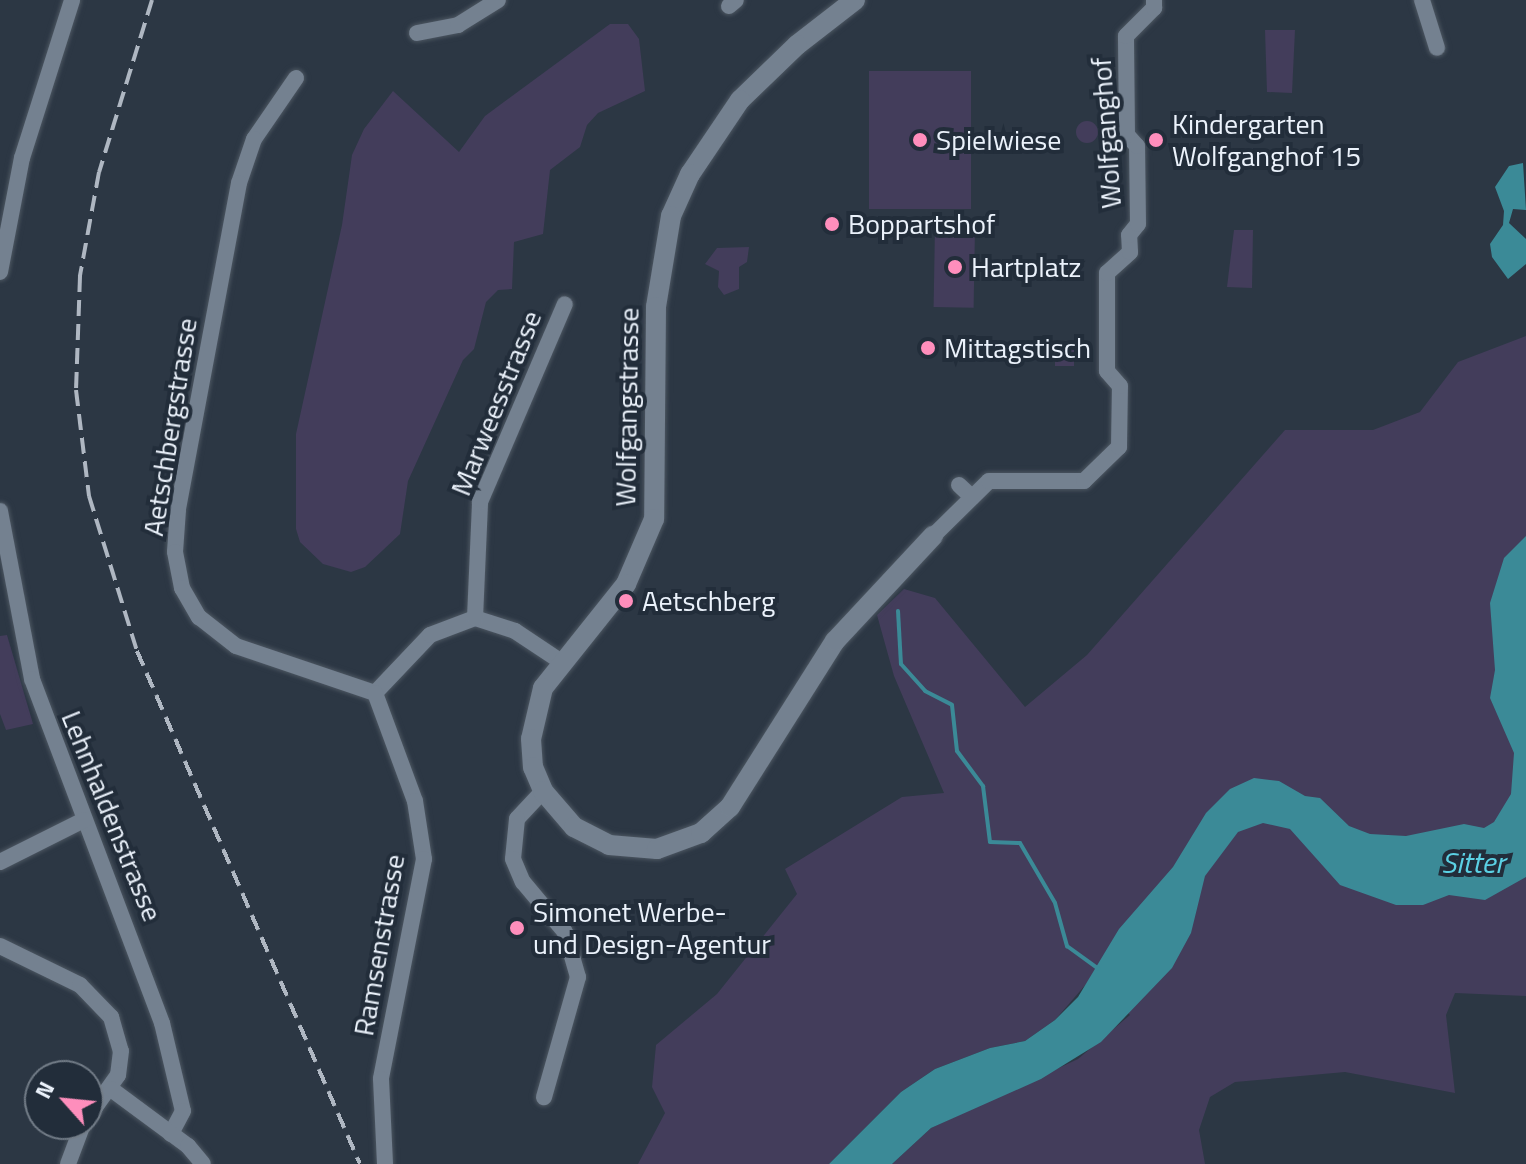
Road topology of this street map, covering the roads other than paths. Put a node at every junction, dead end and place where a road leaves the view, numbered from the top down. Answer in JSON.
{"nodes":[{"id":1,"x":72,"y":0,"type":"edge"},
{"id":2,"x":498,"y":0,"type":"edge"},
{"id":3,"x":855,"y":0,"type":"edge"},
{"id":4,"x":1154,"y":0,"type":"edge"},
{"id":5,"x":1422,"y":0,"type":"edge"},
{"id":6,"x":417,"y":33,"type":"dead end"},
{"id":7,"x":1437,"y":48,"type":"dead end"},
{"id":8,"x":296,"y":78,"type":"dead end"},
{"id":9,"x":0,"y":259,"type":"edge"},
{"id":10,"x":0,"y":272,"type":"edge"},
{"id":11,"x":565,"y":304,"type":"dead end"},
{"id":12,"x":1084,"y":481,"type":"joint"},
{"id":13,"x":959,"y":485,"type":"dead end"},
{"id":14,"x":972,"y":497,"type":"junction"},
{"id":15,"x":0,"y":511,"type":"edge"},
{"id":16,"x":933,"y":536,"type":"joint"},
{"id":17,"x":475,"y":618,"type":"junction"},
{"id":18,"x":560,"y":661,"type":"junction"},
{"id":19,"x":375,"y":693,"type":"junction"},
{"id":20,"x":543,"y":791,"type":"junction"},
{"id":21,"x":84,"y":820,"type":"junction"},
{"id":22,"x":0,"y":862,"type":"edge"},
{"id":23,"x":0,"y":946,"type":"edge"},
{"id":24,"x":111,"y":1089,"type":"junction"},
{"id":25,"x":544,"y":1097,"type":"dead end"},
{"id":26,"x":104,"y":1098,"type":"edge"},
{"id":27,"x":171,"y":1134,"type":"junction"},
{"id":28,"x":77,"y":1140,"type":"edge"},
{"id":29,"x":68,"y":1164,"type":"edge"},
{"id":30,"x":203,"y":1164,"type":"edge"},
{"id":31,"x":385,"y":1164,"type":"edge"}],
"edges":[{"from":1,"to":9,"type":"street"},
{"from":2,"to":6,"type":"street"},
{"from":3,"to":18,"type":"street","name":"Wolfgangstrasse"},
{"from":4,"to":12,"type":"street","name":"Wolfganghof"},
{"from":5,"to":7,"type":"street"},
{"from":8,"to":19,"type":"street","name":"Aetschbergstrasse"},
{"from":9,"to":10,"type":"street"},
{"from":11,"to":17,"type":"street","name":"Marweesstrasse"},
{"from":12,"to":14,"type":"street","name":"Wolfgangstrasse"},
{"from":13,"to":14,"type":"street"},
{"from":14,"to":16,"type":"street","name":"Wolfgangstrasse"},
{"from":15,"to":21,"type":"street","name":"Lehnhaldenstrasse"},
{"from":16,"to":20,"type":"street","name":"Wolfgangstrasse"},
{"from":17,"to":18,"type":"street"},
{"from":17,"to":19,"type":"street"},
{"from":18,"to":20,"type":"street","name":"Wolfgangstrasse"},
{"from":19,"to":31,"type":"street","name":"Ramsenstrasse"},
{"from":20,"to":25,"type":"street"},
{"from":21,"to":22,"type":"street"},
{"from":21,"to":27,"type":"street","name":"Lehnhaldenstrasse"},
{"from":23,"to":24,"type":"street"},
{"from":24,"to":26,"type":"street"},
{"from":24,"to":27,"type":"street"},
{"from":27,"to":30,"type":"street"},
{"from":28,"to":29,"type":"street"}]}
